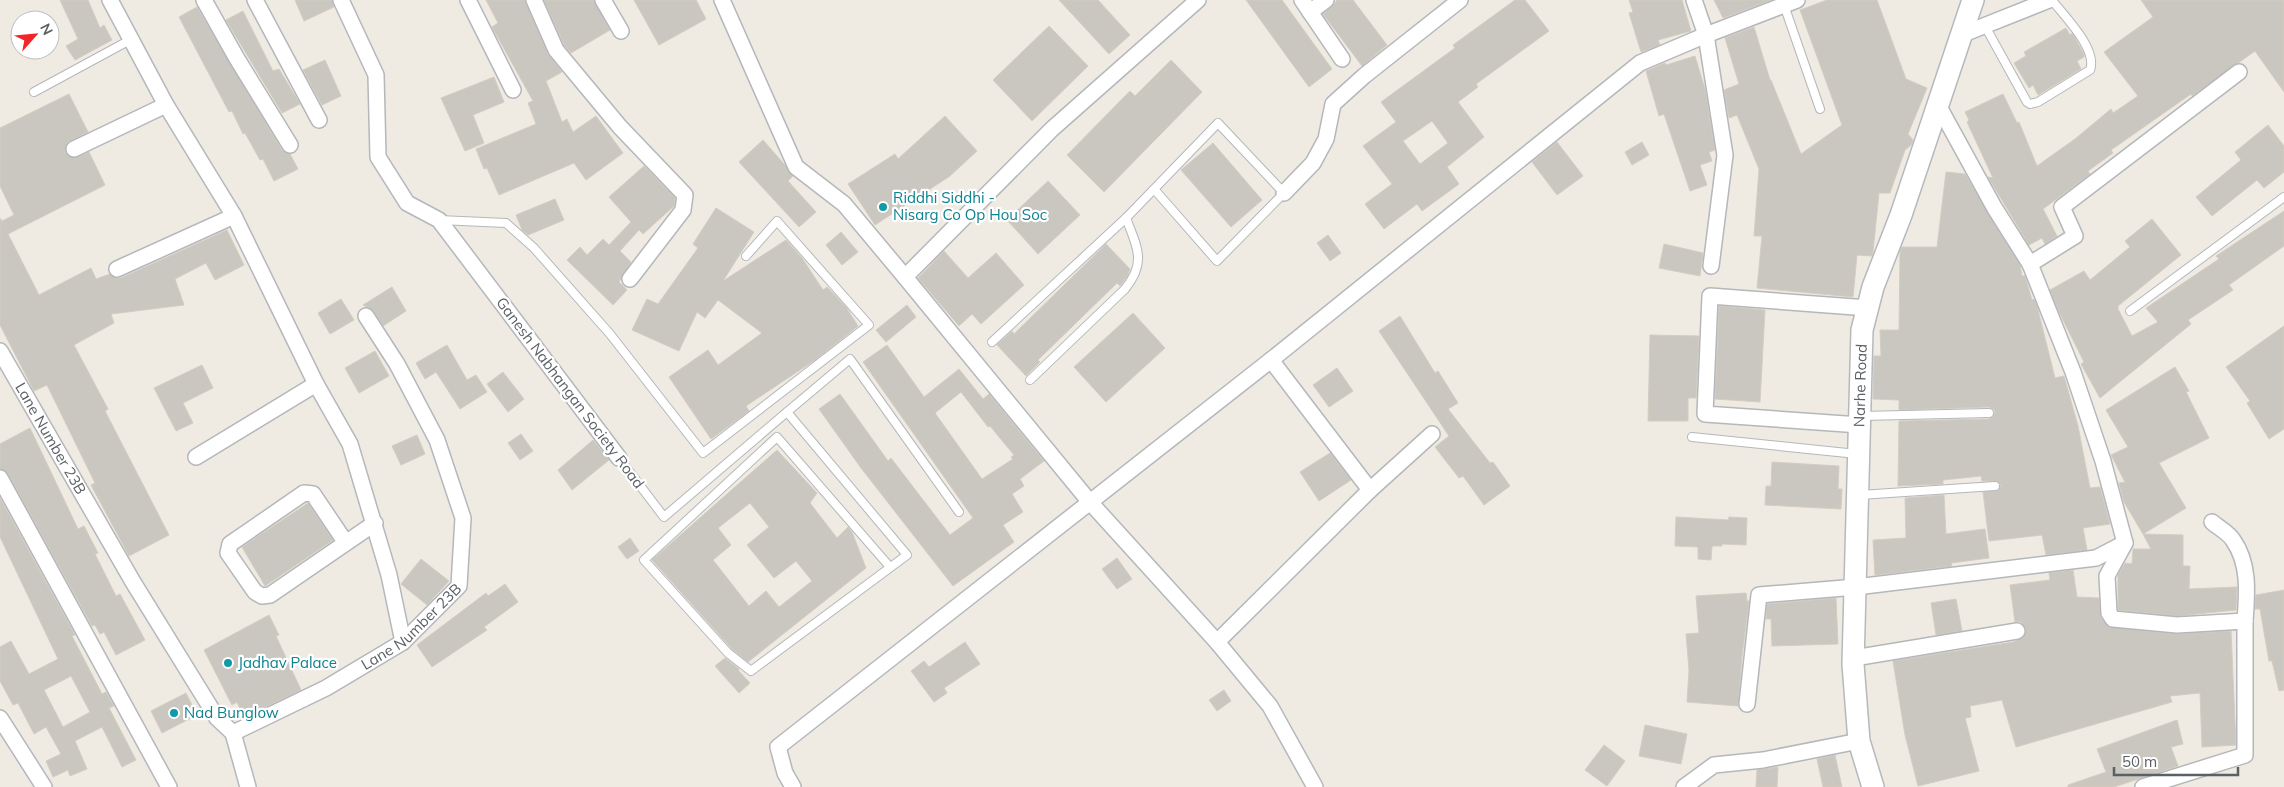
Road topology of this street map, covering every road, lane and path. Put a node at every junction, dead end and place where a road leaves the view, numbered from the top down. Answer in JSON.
{"nodes":[{"id":1,"x":110,"y":0,"type":"edge"},
{"id":2,"x":204,"y":0,"type":"edge"},
{"id":3,"x":255,"y":0,"type":"edge"},
{"id":4,"x":341,"y":0,"type":"edge"},
{"id":5,"x":468,"y":0,"type":"edge"},
{"id":6,"x":534,"y":0,"type":"edge"},
{"id":7,"x":603,"y":0,"type":"edge"},
{"id":8,"x":722,"y":0,"type":"edge"},
{"id":9,"x":1198,"y":0,"type":"edge"},
{"id":10,"x":1326,"y":0,"type":"edge"},
{"id":11,"x":1460,"y":0,"type":"edge"},
{"id":12,"x":1694,"y":0,"type":"edge"},
{"id":13,"x":1973,"y":0,"type":"edge"},
{"id":14,"x":2050,"y":0,"type":"edge"},
{"id":15,"x":1791,"y":2,"type":"edge"},
{"id":16,"x":1306,"y":6,"type":"edge"},
{"id":17,"x":1985,"y":26,"type":"junction"},
{"id":18,"x":621,"y":31,"type":"dead end"},
{"id":19,"x":1706,"y":35,"type":"junction"},
{"id":20,"x":1961,"y":36,"type":"junction"},
{"id":21,"x":130,"y":40,"type":"junction"},
{"id":22,"x":1342,"y":59,"type":"dead end"},
{"id":23,"x":2239,"y":72,"type":"dead end"},
{"id":24,"x":513,"y":90,"type":"dead end"},
{"id":25,"x":34,"y":92,"type":"dead end"},
{"id":26,"x":1937,"y":103,"type":"junction"},
{"id":27,"x":166,"y":105,"type":"junction"},
{"id":28,"x":1820,"y":109,"type":"dead end"},
{"id":29,"x":319,"y":120,"type":"dead end"},
{"id":30,"x":290,"y":144,"type":"dead end"},
{"id":31,"x":74,"y":149,"type":"dead end"},
{"id":32,"x":1154,"y":189,"type":"junction"},
{"id":33,"x":1284,"y":193,"type":"junction"},
{"id":34,"x":2284,"y":197,"type":"edge"},
{"id":35,"x":234,"y":216,"type":"junction"},
{"id":36,"x":1126,"y":218,"type":"junction"},
{"id":37,"x":439,"y":220,"type":"junction"},
{"id":38,"x":746,"y":256,"type":"dead end"},
{"id":39,"x":2030,"y":264,"type":"junction"},
{"id":40,"x":1711,"y":266,"type":"dead end"},
{"id":41,"x":117,"y":269,"type":"dead end"},
{"id":42,"x":905,"y":277,"type":"junction"},
{"id":43,"x":630,"y":279,"type":"dead end"},
{"id":44,"x":1868,"y":308,"type":"junction"},
{"id":45,"x":2130,"y":310,"type":"dead end"},
{"id":46,"x":366,"y":316,"type":"dead end"},
{"id":47,"x":992,"y":342,"type":"dead end"},
{"id":48,"x":0,"y":351,"type":"edge"},
{"id":49,"x":1271,"y":360,"type":"junction"},
{"id":50,"x":1030,"y":380,"type":"dead end"},
{"id":51,"x":316,"y":384,"type":"junction"},
{"id":52,"x":787,"y":412,"type":"junction"},
{"id":53,"x":1988,"y":413,"type":"dead end"},
{"id":54,"x":1860,"y":421,"type":"junction"},
{"id":55,"x":1432,"y":434,"type":"dead end"},
{"id":56,"x":1692,"y":437,"type":"dead end"},
{"id":57,"x":1859,"y":455,"type":"junction"},
{"id":58,"x":196,"y":457,"type":"dead end"},
{"id":59,"x":619,"y":458,"type":"joint"},
{"id":60,"x":709,"y":477,"type":"junction"},
{"id":61,"x":0,"y":478,"type":"edge"},
{"id":62,"x":1995,"y":486,"type":"dead end"},
{"id":63,"x":719,"y":490,"type":"junction"},
{"id":64,"x":1370,"y":490,"type":"junction"},
{"id":65,"x":1858,"y":495,"type":"junction"},
{"id":66,"x":1089,"y":500,"type":"junction"},
{"id":67,"x":959,"y":512,"type":"dead end"},
{"id":68,"x":2212,"y":522,"type":"dead end"},
{"id":69,"x":375,"y":523,"type":"junction"},
{"id":70,"x":2125,"y":543,"type":"junction"},
{"id":71,"x":346,"y":544,"type":"junction"},
{"id":72,"x":890,"y":567,"type":"junction"},
{"id":73,"x":1856,"y":587,"type":"junction"},
{"id":74,"x":2245,"y":621,"type":"junction"},
{"id":75,"x":2017,"y":631,"type":"dead end"},
{"id":76,"x":403,"y":642,"type":"junction"},
{"id":77,"x":1217,"y":642,"type":"junction"},
{"id":78,"x":1854,"y":658,"type":"junction"},
{"id":79,"x":1746,"y":704,"type":"dead end"},
{"id":80,"x":3,"y":728,"type":"edge"},
{"id":81,"x":233,"y":733,"type":"junction"},
{"id":82,"x":1859,"y":741,"type":"junction"},
{"id":83,"x":44,"y":787,"type":"edge"},
{"id":84,"x":169,"y":787,"type":"edge"},
{"id":85,"x":248,"y":787,"type":"edge"},
{"id":86,"x":793,"y":787,"type":"edge"},
{"id":87,"x":1316,"y":787,"type":"edge"},
{"id":88,"x":1684,"y":787,"type":"edge"},
{"id":89,"x":1872,"y":787,"type":"edge"},
{"id":90,"x":2143,"y":787,"type":"edge"}],
"edges":[{"from":1,"to":21,"type":"street"},
{"from":2,"to":30,"type":"street"},
{"from":3,"to":29,"type":"street"},
{"from":4,"to":37,"type":"street"},
{"from":5,"to":24,"type":"street"},
{"from":6,"to":43,"type":"street"},
{"from":7,"to":18,"type":"street"},
{"from":8,"to":42,"type":"street"},
{"from":9,"to":42,"type":"street"},
{"from":10,"to":16,"type":"street"},
{"from":11,"to":33,"type":"street"},
{"from":12,"to":19,"type":"street"},
{"from":13,"to":20,"type":"street","name":"Narhe Road"},
{"from":14,"to":17,"type":"street"},
{"from":14,"to":17,"type":"lane"},
{"from":15,"to":19,"type":"street"},
{"from":15,"to":28,"type":"lane"},
{"from":16,"to":22,"type":"street"},
{"from":17,"to":20,"type":"street"},
{"from":19,"to":40,"type":"street"},
{"from":19,"to":49,"type":"street"},
{"from":20,"to":26,"type":"street","name":"Narhe Road"},
{"from":21,"to":25,"type":"lane"},
{"from":21,"to":27,"type":"street"},
{"from":23,"to":39,"type":"street"},
{"from":26,"to":39,"type":"street"},
{"from":26,"to":44,"type":"street","name":"Narhe Road"},
{"from":27,"to":31,"type":"street"},
{"from":27,"to":35,"type":"street"},
{"from":32,"to":33,"type":"lane"},
{"from":32,"to":33,"type":"lane"},
{"from":32,"to":36,"type":"lane"},
{"from":34,"to":45,"type":"lane"},
{"from":35,"to":41,"type":"street"},
{"from":35,"to":51,"type":"street"},
{"from":36,"to":47,"type":"lane"},
{"from":36,"to":50,"type":"lane"},
{"from":37,"to":38,"type":"lane"},
{"from":37,"to":59,"type":"street","name":"Ganesh Nabhangan Society Road"},
{"from":39,"to":70,"type":"street"},
{"from":42,"to":66,"type":"street"},
{"from":44,"to":54,"type":"street","name":"Narhe Road"},
{"from":44,"to":54,"type":"street"},
{"from":46,"to":76,"type":"street","name":"Lane Number 23B"},
{"from":48,"to":81,"type":"street","name":"Lane Number 23B"},
{"from":49,"to":64,"type":"street"},
{"from":49,"to":66,"type":"street"},
{"from":51,"to":58,"type":"street"},
{"from":51,"to":69,"type":"street"},
{"from":52,"to":60,"type":"lane","name":"Ganesh Nabhangan Society Road"},
{"from":52,"to":67,"type":"lane","name":"Ganesh Nabhangan Society Road"},
{"from":52,"to":72,"type":"lane"},
{"from":53,"to":54,"type":"lane"},
{"from":54,"to":57,"type":"street","name":"Narhe Road"},
{"from":55,"to":64,"type":"street"},
{"from":56,"to":57,"type":"lane"},
{"from":57,"to":65,"type":"street","name":"Narhe Road"},
{"from":59,"to":60,"type":"lane","name":"Ganesh Nabhangan Society Road"},
{"from":60,"to":63,"type":"lane"},
{"from":61,"to":84,"type":"street"},
{"from":62,"to":65,"type":"lane"},
{"from":63,"to":72,"type":"lane"},
{"from":63,"to":72,"type":"lane"},
{"from":64,"to":77,"type":"street"},
{"from":65,"to":73,"type":"street","name":"Narhe Road"},
{"from":66,"to":77,"type":"street"},
{"from":66,"to":86,"type":"street"},
{"from":68,"to":74,"type":"street"},
{"from":69,"to":71,"type":"street"},
{"from":69,"to":76,"type":"street"},
{"from":70,"to":73,"type":"street"},
{"from":70,"to":74,"type":"street"},
{"from":71,"to":71,"type":"street"},
{"from":73,"to":78,"type":"street","name":"Narhe Road"},
{"from":73,"to":79,"type":"street"},
{"from":74,"to":90,"type":"street"},
{"from":75,"to":78,"type":"street"},
{"from":76,"to":81,"type":"street","name":"Lane Number 23B"},
{"from":77,"to":87,"type":"street"},
{"from":78,"to":82,"type":"street","name":"Narhe Road"},
{"from":80,"to":83,"type":"street"},
{"from":81,"to":85,"type":"street"},
{"from":82,"to":88,"type":"street"},
{"from":82,"to":89,"type":"street","name":"Narhe Road"}]}
